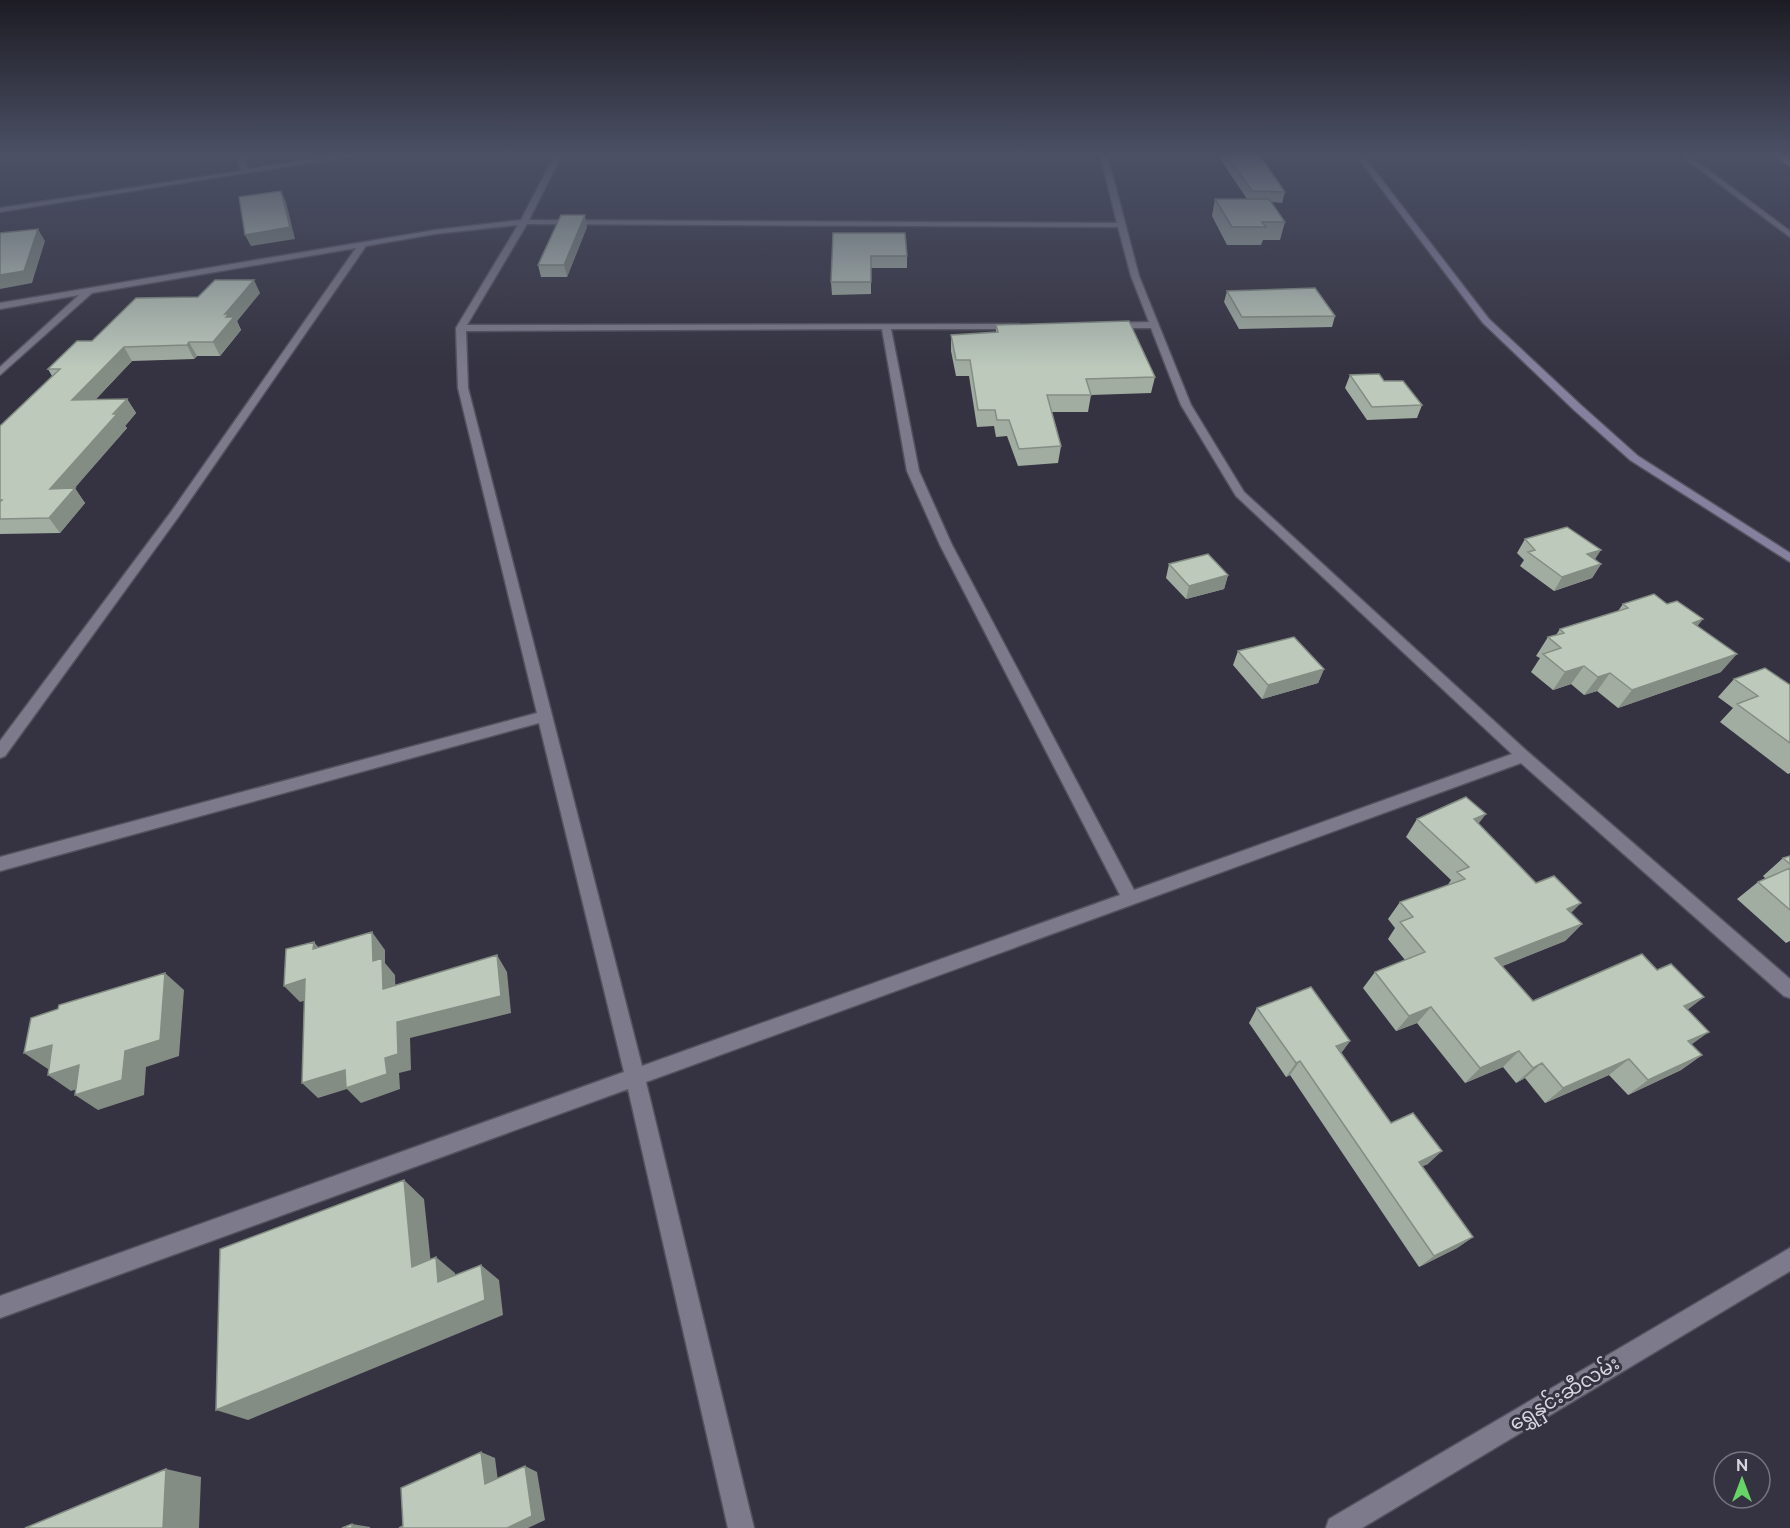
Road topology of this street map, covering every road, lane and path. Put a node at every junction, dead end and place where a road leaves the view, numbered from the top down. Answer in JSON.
{"nodes":[{"id":1,"x":500,"y":225,"type":"edge"},
{"id":2,"x":522,"y":225,"type":"edge"},
{"id":3,"x":1120,"y":225,"type":"edge"},
{"id":4,"x":1412,"y":225,"type":"edge"},
{"id":5,"x":1776,"y":225,"type":"edge"},
{"id":6,"x":1790,"y":236,"type":"edge"},
{"id":7,"x":363,"y":244,"type":"junction"},
{"id":8,"x":90,"y":290,"type":"junction"},
{"id":9,"x":0,"y":306,"type":"edge"},
{"id":10,"x":1154,"y":325,"type":"junction"},
{"id":11,"x":1026,"y":326,"type":"edge"},
{"id":12,"x":1096,"y":326,"type":"edge"},
{"id":13,"x":886,"y":327,"type":"junction"},
{"id":14,"x":461,"y":328,"type":"junction"},
{"id":15,"x":0,"y":372,"type":"edge"},
{"id":16,"x":1790,"y":558,"type":"edge"},
{"id":17,"x":545,"y":716,"type":"junction"},
{"id":18,"x":0,"y":752,"type":"edge"},
{"id":19,"x":1522,"y":756,"type":"junction"},
{"id":20,"x":0,"y":864,"type":"edge"},
{"id":21,"x":1130,"y":898,"type":"junction"},
{"id":22,"x":1790,"y":990,"type":"edge"},
{"id":23,"x":635,"y":1078,"type":"junction"},
{"id":24,"x":1790,"y":1259,"type":"edge"},
{"id":25,"x":0,"y":1307,"type":"edge"},
{"id":26,"x":741,"y":1528,"type":"edge"},
{"id":27,"x":1338,"y":1528,"type":"edge"}],
"edges":[{"from":1,"to":7,"type":"street"},
{"from":2,"to":14,"type":"street"},
{"from":3,"to":10,"type":"street"},
{"from":4,"to":16,"type":"street"},
{"from":5,"to":6,"type":"street"},
{"from":7,"to":8,"type":"street"},
{"from":7,"to":18,"type":"street"},
{"from":8,"to":9,"type":"street"},
{"from":8,"to":15,"type":"street"},
{"from":10,"to":12,"type":"street"},
{"from":10,"to":19,"type":"street"},
{"from":11,"to":13,"type":"street"},
{"from":13,"to":14,"type":"street"},
{"from":13,"to":21,"type":"street"},
{"from":14,"to":17,"type":"street"},
{"from":17,"to":20,"type":"street"},
{"from":17,"to":23,"type":"street"},
{"from":19,"to":21,"type":"street"},
{"from":19,"to":22,"type":"street"},
{"from":21,"to":23,"type":"street"},
{"from":23,"to":25,"type":"street"},
{"from":23,"to":26,"type":"street"},
{"from":24,"to":27,"type":"street","name":"ရွှေနှင်းဆီလမ်း"}]}
